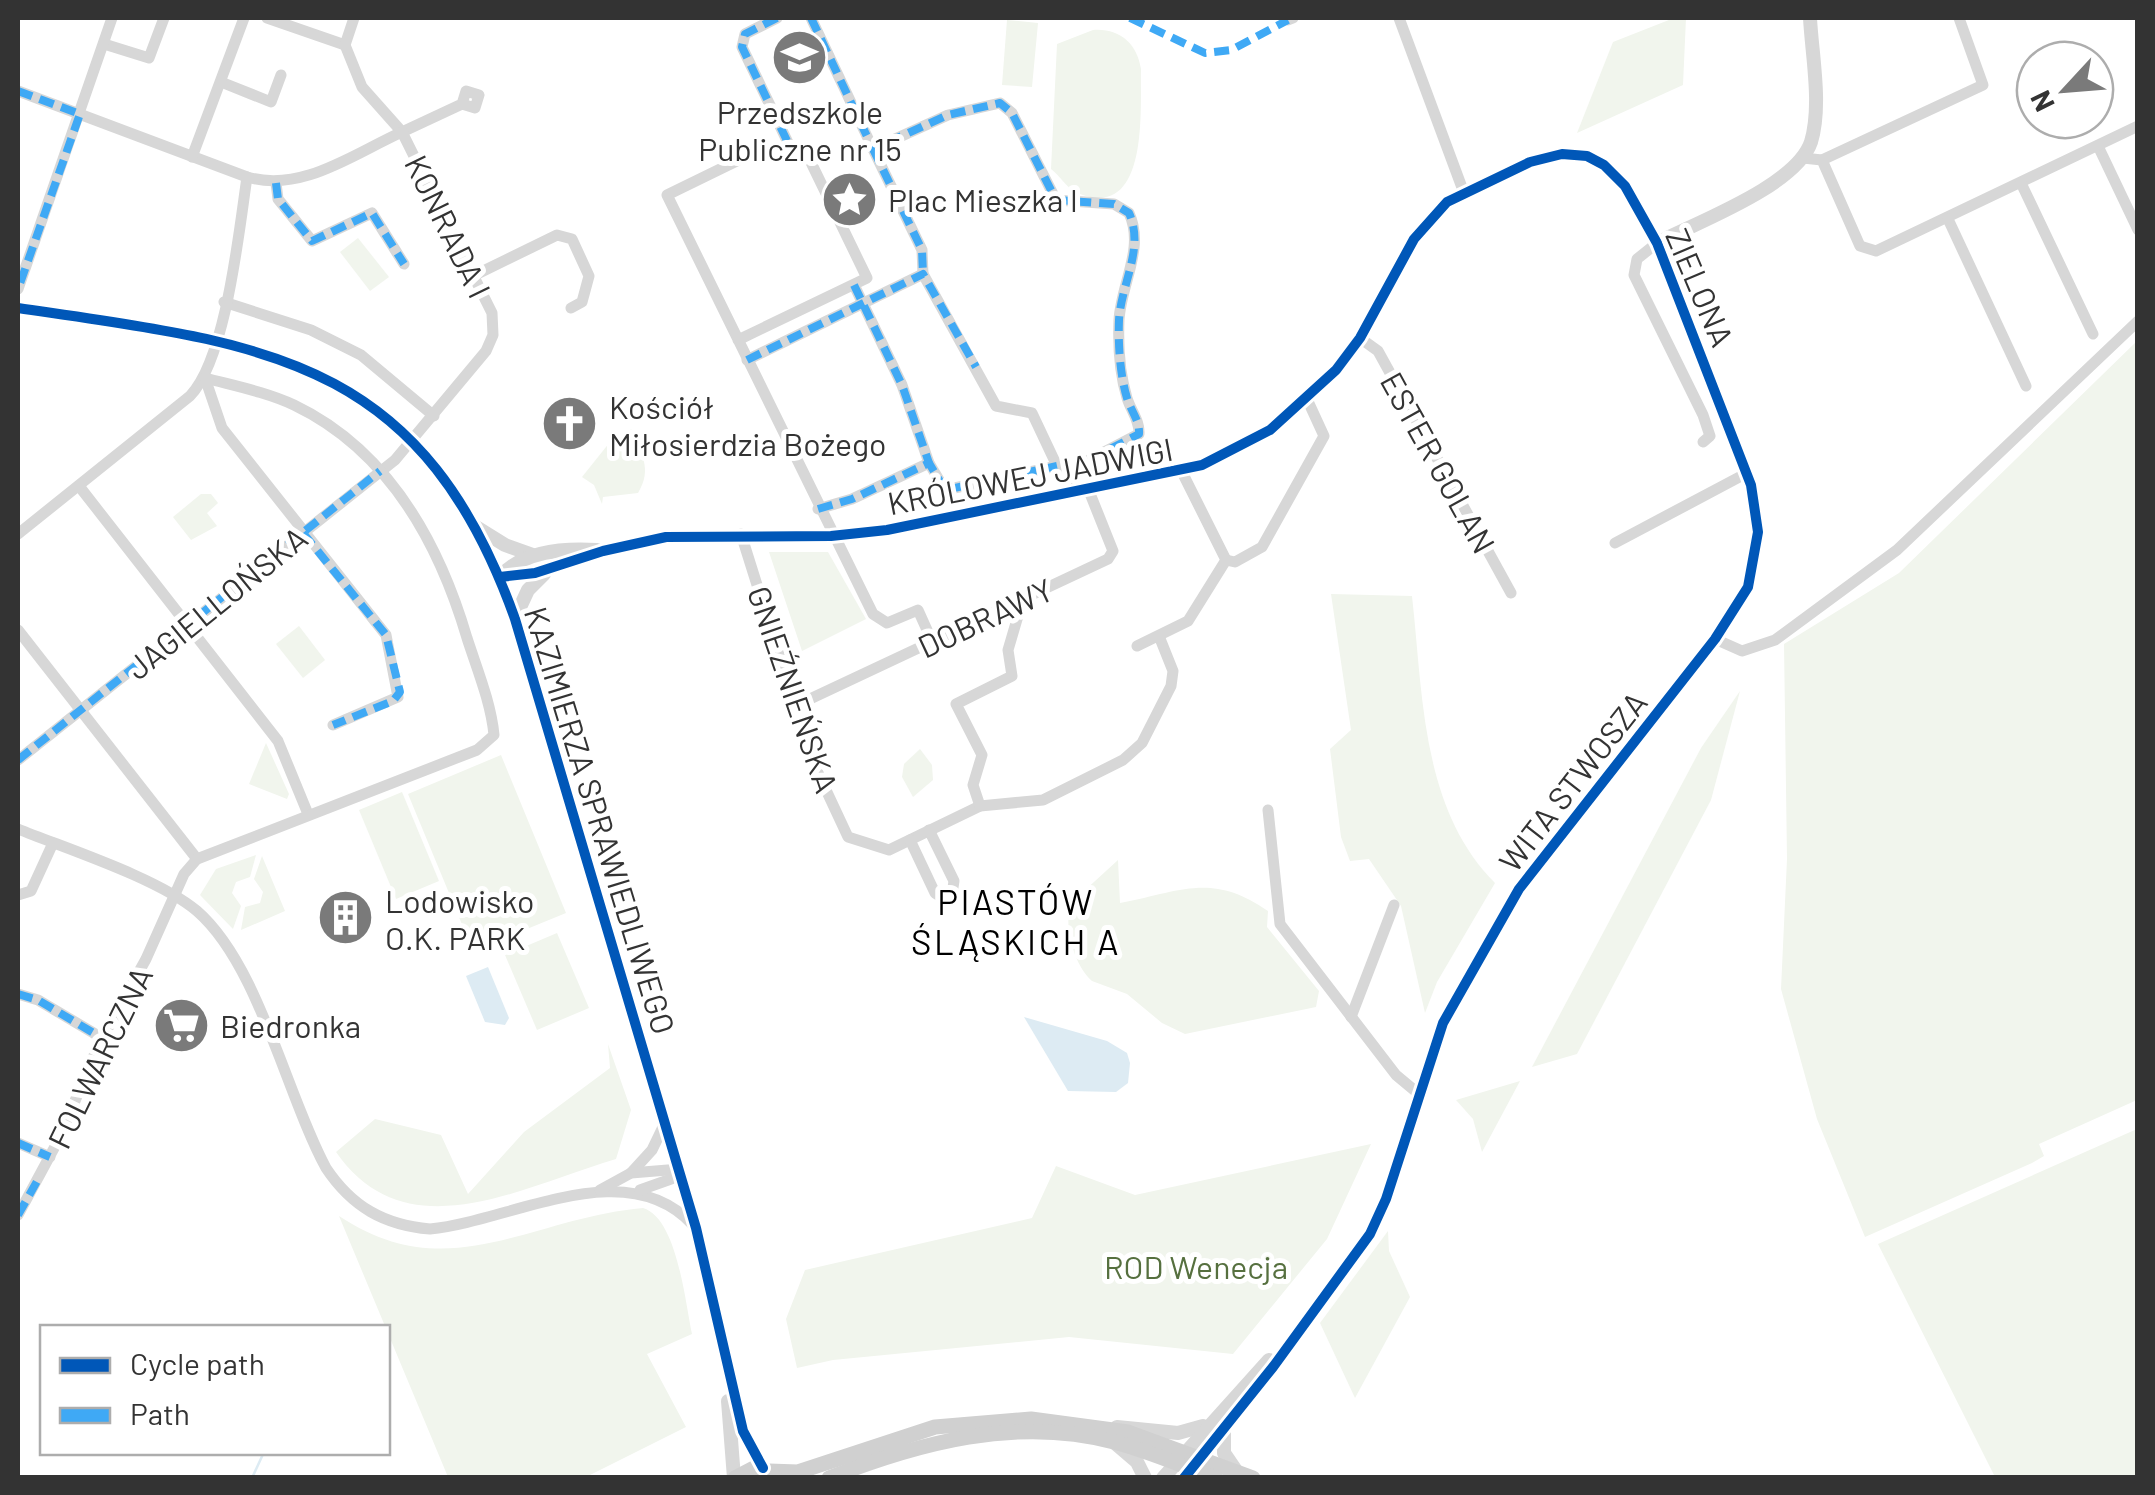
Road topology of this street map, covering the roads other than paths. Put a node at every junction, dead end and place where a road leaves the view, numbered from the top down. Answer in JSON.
{"nodes":[{"id":1,"x":112,"y":18,"type":"edge"},
{"id":2,"x":164,"y":18,"type":"edge"},
{"id":3,"x":244,"y":18,"type":"edge"},
{"id":4,"x":267,"y":18,"type":"edge"},
{"id":5,"x":354,"y":18,"type":"edge"},
{"id":6,"x":776,"y":18,"type":"edge"},
{"id":7,"x":811,"y":18,"type":"edge"},
{"id":8,"x":1399,"y":18,"type":"edge"},
{"id":9,"x":1810,"y":18,"type":"edge"},
{"id":10,"x":1958,"y":18,"type":"edge"},
{"id":11,"x":104,"y":44,"type":"junction"},
{"id":12,"x":345,"y":45,"type":"junction"},
{"id":13,"x":282,"y":75,"type":"dead end"},
{"id":14,"x":221,"y":82,"type":"junction"},
{"id":15,"x":18,"y":92,"type":"edge"},
{"id":16,"x":462,"y":104,"type":"dead end"},
{"id":17,"x":80,"y":114,"type":"junction"},
{"id":18,"x":2138,"y":126,"type":"edge"},
{"id":19,"x":402,"y":132,"type":"junction"},
{"id":20,"x":2098,"y":146,"type":"junction"},
{"id":21,"x":798,"y":149,"type":"junction"},
{"id":22,"x":873,"y":150,"type":"junction"},
{"id":23,"x":192,"y":157,"type":"junction"},
{"id":24,"x":1804,"y":158,"type":"junction"},
{"id":25,"x":1822,"y":160,"type":"junction"},
{"id":26,"x":247,"y":176,"type":"junction"},
{"id":27,"x":276,"y":183,"type":"junction"},
{"id":28,"x":2021,"y":183,"type":"junction"},
{"id":29,"x":1464,"y":192,"type":"junction"},
{"id":30,"x":1948,"y":218,"type":"junction"},
{"id":31,"x":2138,"y":230,"type":"edge"},
{"id":32,"x":1656,"y":243,"type":"junction"},
{"id":33,"x":404,"y":264,"type":"dead end"},
{"id":34,"x":923,"y":274,"type":"junction"},
{"id":35,"x":473,"y":276,"type":"junction"},
{"id":36,"x":854,"y":285,"type":"junction"},
{"id":37,"x":18,"y":289,"type":"edge"},
{"id":38,"x":224,"y":302,"type":"junction"},
{"id":39,"x":863,"y":304,"type":"junction"},
{"id":40,"x":18,"y":308,"type":"edge"},
{"id":41,"x":571,"y":308,"type":"dead end"},
{"id":42,"x":2138,"y":321,"type":"edge"},
{"id":43,"x":2093,"y":334,"type":"dead end"},
{"id":44,"x":1360,"y":338,"type":"junction"},
{"id":45,"x":218,"y":340,"type":"junction"},
{"id":46,"x":738,"y":340,"type":"junction"},
{"id":47,"x":748,"y":360,"type":"junction"},
{"id":48,"x":205,"y":378,"type":"junction"},
{"id":49,"x":2026,"y":386,"type":"dead end"},
{"id":50,"x":1307,"y":399,"type":"junction"},
{"id":51,"x":434,"y":416,"type":"junction"},
{"id":52,"x":1703,"y":442,"type":"dead end"},
{"id":53,"x":413,"y":443,"type":"junction"},
{"id":54,"x":929,"y":463,"type":"junction"},
{"id":55,"x":1062,"y":469,"type":"junction"},
{"id":56,"x":380,"y":472,"type":"junction"},
{"id":57,"x":1182,"y":472,"type":"junction"},
{"id":58,"x":1748,"y":472,"type":"junction"},
{"id":59,"x":79,"y":486,"type":"junction"},
{"id":60,"x":1083,"y":492,"type":"junction"},
{"id":61,"x":818,"y":509,"type":"junction"},
{"id":62,"x":476,"y":527,"type":"junction"},
{"id":63,"x":303,"y":533,"type":"junction"},
{"id":64,"x":18,"y":534,"type":"edge"},
{"id":65,"x":741,"y":534,"type":"junction"},
{"id":66,"x":831,"y":536,"type":"junction"},
{"id":67,"x":1615,"y":543,"type":"dead end"},
{"id":68,"x":603,"y":551,"type":"junction"},
{"id":69,"x":539,"y":555,"type":"junction"},
{"id":70,"x":1226,"y":560,"type":"junction"},
{"id":71,"x":550,"y":569,"type":"junction"},
{"id":72,"x":500,"y":577,"type":"junction"},
{"id":73,"x":1748,"y":587,"type":"joint"},
{"id":74,"x":1511,"y":593,"type":"dead end"},
{"id":75,"x":1023,"y":599,"type":"junction"},
{"id":76,"x":515,"y":619,"type":"junction"},
{"id":77,"x":188,"y":624,"type":"junction"},
{"id":78,"x":18,"y":630,"type":"edge"},
{"id":79,"x":928,"y":630,"type":"dead end"},
{"id":80,"x":1159,"y":636,"type":"junction"},
{"id":81,"x":1714,"y":639,"type":"junction"},
{"id":82,"x":1137,"y":646,"type":"dead end"},
{"id":83,"x":795,"y":706,"type":"junction"},
{"id":84,"x":81,"y":709,"type":"junction"},
{"id":85,"x":333,"y":725,"type":"dead end"},
{"id":86,"x":18,"y":760,"type":"edge"},
{"id":87,"x":980,"y":806,"type":"junction"},
{"id":88,"x":1268,"y":810,"type":"dead end"},
{"id":89,"x":308,"y":814,"type":"junction"},
{"id":90,"x":18,"y":829,"type":"edge"},
{"id":91,"x":930,"y":830,"type":"junction"},
{"id":92,"x":910,"y":840,"type":"junction"},
{"id":93,"x":53,"y":843,"type":"junction"},
{"id":94,"x":197,"y":859,"type":"junction"},
{"id":95,"x":18,"y":895,"type":"edge"},
{"id":96,"x":174,"y":896,"type":"junction"},
{"id":97,"x":1394,"y":905,"type":"dead end"},
{"id":98,"x":18,"y":994,"type":"edge"},
{"id":99,"x":1350,"y":1017,"type":"junction"},
{"id":100,"x":102,"y":1038,"type":"junction"},
{"id":101,"x":1420,"y":1096,"type":"junction"},
{"id":102,"x":666,"y":1119,"type":"junction"},
{"id":103,"x":18,"y":1143,"type":"edge"},
{"id":104,"x":50,"y":1157,"type":"junction"},
{"id":105,"x":680,"y":1169,"type":"junction"},
{"id":106,"x":631,"y":1173,"type":"junction"},
{"id":107,"x":596,"y":1192,"type":"junction"},
{"id":108,"x":632,"y":1192,"type":"junction"},
{"id":109,"x":18,"y":1215,"type":"edge"},
{"id":110,"x":696,"y":1228,"type":"junction"},
{"id":111,"x":1288,"y":1342,"type":"junction"},
{"id":112,"x":727,"y":1375,"type":"junction"},
{"id":113,"x":1208,"y":1423,"type":"junction"},
{"id":114,"x":1224,"y":1430,"type":"junction"},
{"id":115,"x":1111,"y":1434,"type":"junction"},
{"id":116,"x":1179,"y":1457,"type":"junction"},
{"id":117,"x":1192,"y":1468,"type":"edge"},
{"id":118,"x":769,"y":1472,"type":"edge"},
{"id":119,"x":1245,"y":1475,"type":"edge"},
{"id":120,"x":734,"y":1478,"type":"edge"},
{"id":121,"x":828,"y":1478,"type":"edge"},
{"id":122,"x":1145,"y":1478,"type":"edge"},
{"id":123,"x":1163,"y":1478,"type":"edge"},
{"id":124,"x":1216,"y":1478,"type":"edge"}],
"edges":[{"from":1,"to":11,"type":"street"},
{"from":2,"to":11,"type":"street"},
{"from":3,"to":14,"type":"street"},
{"from":4,"to":12,"type":"street"},
{"from":5,"to":12,"type":"street"},
{"from":6,"to":21,"type":"street"},
{"from":7,"to":22,"type":"street"},
{"from":8,"to":29,"type":"street"},
{"from":9,"to":24,"type":"street"},
{"from":10,"to":25,"type":"street"},
{"from":11,"to":17,"type":"street"},
{"from":12,"to":19,"type":"street"},
{"from":13,"to":14,"type":"street"},
{"from":14,"to":23,"type":"street"},
{"from":15,"to":17,"type":"street"},
{"from":16,"to":19,"type":"street"},
{"from":17,"to":23,"type":"street"},
{"from":17,"to":37,"type":"street"},
{"from":18,"to":20,"type":"street"},
{"from":19,"to":27,"type":"street","name":"KONRADA I"},
{"from":19,"to":35,"type":"street","name":"KONRADA I"},
{"from":20,"to":28,"type":"street"},
{"from":20,"to":31,"type":"street"},
{"from":21,"to":36,"type":"street"},
{"from":21,"to":46,"type":"street"},
{"from":22,"to":34,"type":"street"},
{"from":22,"to":55,"type":"street"},
{"from":23,"to":26,"type":"street"},
{"from":24,"to":25,"type":"street"},
{"from":24,"to":32,"type":"street"},
{"from":25,"to":30,"type":"street"},
{"from":26,"to":27,"type":"street"},
{"from":26,"to":38,"type":"street"},
{"from":27,"to":33,"type":"street"},
{"from":28,"to":30,"type":"street"},
{"from":28,"to":43,"type":"street"},
{"from":29,"to":32,"type":"street","name":"ZIELONA"},
{"from":29,"to":44,"type":"street","name":"ZIELONA"},
{"from":30,"to":49,"type":"street"},
{"from":32,"to":52,"type":"street"},
{"from":32,"to":58,"type":"street","name":"ZIELONA"},
{"from":34,"to":39,"type":"street"},
{"from":34,"to":55,"type":"street"},
{"from":35,"to":41,"type":"street"},
{"from":35,"to":51,"type":"street","name":"KONRADA I"},
{"from":36,"to":39,"type":"street"},
{"from":36,"to":46,"type":"street"},
{"from":38,"to":45,"type":"street"},
{"from":38,"to":51,"type":"street"},
{"from":39,"to":47,"type":"street"},
{"from":39,"to":54,"type":"street"},
{"from":40,"to":45,"type":"street","name":"KAZIMIERZA SPRAWIEDLIWEGO"},
{"from":42,"to":81,"type":"street"},
{"from":44,"to":50,"type":"street","name":"KRÓLOWEJ JADWIGI"},
{"from":44,"to":74,"type":"street","name":"ESTER GOLAN"},
{"from":45,"to":48,"type":"street"},
{"from":45,"to":53,"type":"street","name":"KAZIMIERZA SPRAWIEDLIWEGO"},
{"from":46,"to":47,"type":"street"},
{"from":47,"to":61,"type":"street"},
{"from":48,"to":56,"type":"street"},
{"from":48,"to":59,"type":"street"},
{"from":48,"to":63,"type":"street"},
{"from":50,"to":57,"type":"street","name":"KRÓLOWEJ JADWIGI"},
{"from":50,"to":70,"type":"street"},
{"from":51,"to":53,"type":"street","name":"KONRADA I"},
{"from":53,"to":56,"type":"street","name":"JAGIELLOŃSKA"},
{"from":53,"to":62,"type":"street","name":"KAZIMIERZA SPRAWIEDLIWEGO"},
{"from":54,"to":55,"type":"street"},
{"from":54,"to":61,"type":"street"},
{"from":55,"to":60,"type":"street"},
{"from":56,"to":63,"type":"street","name":"JAGIELLOŃSKA"},
{"from":56,"to":89,"type":"street"},
{"from":57,"to":60,"type":"street","name":"KRÓLOWEJ JADWIGI"},
{"from":57,"to":70,"type":"street"},
{"from":58,"to":67,"type":"street"},
{"from":58,"to":73,"type":"street","name":"ZIELONA"},
{"from":59,"to":64,"type":"street"},
{"from":59,"to":77,"type":"street"},
{"from":60,"to":66,"type":"street","name":"KRÓLOWEJ JADWIGI"},
{"from":60,"to":75,"type":"street","name":"DOBRAWY"},
{"from":61,"to":66,"type":"street"},
{"from":62,"to":69,"type":"street"},
{"from":62,"to":72,"type":"street","name":"KAZIMIERZA SPRAWIEDLIWEGO"},
{"from":63,"to":77,"type":"street","name":"JAGIELLOŃSKA"},
{"from":63,"to":85,"type":"street"},
{"from":65,"to":66,"type":"street","name":"KRÓLOWEJ JADWIGI"},
{"from":65,"to":68,"type":"street","name":"KRÓLOWEJ JADWIGI"},
{"from":65,"to":83,"type":"street","name":"GNIEŹNIEŃSKA"},
{"from":66,"to":79,"type":"street"},
{"from":68,"to":69,"type":"street","name":"KRÓLOWEJ JADWIGI"},
{"from":68,"to":71,"type":"street","name":"KRÓLOWEJ JADWIGI"},
{"from":69,"to":72,"type":"street","name":"KRÓLOWEJ JADWIGI"},
{"from":70,"to":80,"type":"street"},
{"from":71,"to":72,"type":"street","name":"KRÓLOWEJ JADWIGI"},
{"from":71,"to":76,"type":"street"},
{"from":72,"to":76,"type":"street","name":"KAZIMIERZA SPRAWIEDLIWEGO"},
{"from":73,"to":81,"type":"street","name":"WITA STWOSZA"},
{"from":75,"to":83,"type":"street","name":"DOBRAWY"},
{"from":75,"to":87,"type":"street"},
{"from":76,"to":102,"type":"street","name":"KAZIMIERZA SPRAWIEDLIWEGO"},
{"from":77,"to":84,"type":"street","name":"JAGIELLOŃSKA"},
{"from":77,"to":89,"type":"street"},
{"from":78,"to":84,"type":"street"},
{"from":80,"to":82,"type":"street"},
{"from":80,"to":87,"type":"street","name":"GNIEŹNIEŃSKA"},
{"from":81,"to":101,"type":"street","name":"WITA STWOSZA"},
{"from":83,"to":92,"type":"street","name":"GNIEŹNIEŃSKA"},
{"from":84,"to":86,"type":"street","name":"JAGIELLOŃSKA"},
{"from":84,"to":94,"type":"street"},
{"from":87,"to":91,"type":"street","name":"GNIEŹNIEŃSKA"},
{"from":88,"to":99,"type":"street"},
{"from":89,"to":94,"type":"street"},
{"from":90,"to":93,"type":"street"},
{"from":91,"to":92,"type":"street","name":"GNIEŹNIEŃSKA"},
{"from":91,"to":92,"type":"street"},
{"from":93,"to":95,"type":"street"},
{"from":93,"to":96,"type":"street"},
{"from":94,"to":96,"type":"street","name":"FOLWARCZNA"},
{"from":96,"to":100,"type":"street","name":"FOLWARCZNA"},
{"from":96,"to":107,"type":"street"},
{"from":97,"to":99,"type":"street"},
{"from":98,"to":100,"type":"street"},
{"from":99,"to":101,"type":"street"},
{"from":100,"to":104,"type":"street","name":"FOLWARCZNA"},
{"from":101,"to":111,"type":"street","name":"WITA STWOSZA"},
{"from":102,"to":105,"type":"street","name":"KAZIMIERZA SPRAWIEDLIWEGO"},
{"from":102,"to":106,"type":"street"},
{"from":103,"to":104,"type":"street"},
{"from":104,"to":109,"type":"street","name":"FOLWARCZNA"},
{"from":105,"to":106,"type":"street"},
{"from":105,"to":108,"type":"street"},
{"from":105,"to":110,"type":"street","name":"KAZIMIERZA SPRAWIEDLIWEGO"},
{"from":106,"to":107,"type":"street"},
{"from":107,"to":108,"type":"street"},
{"from":108,"to":110,"type":"street"},
{"from":110,"to":112,"type":"street","name":"KAZIMIERZA SPRAWIEDLIWEGO"},
{"from":111,"to":113,"type":"street","name":"WITA STWOSZA"},
{"from":111,"to":114,"type":"street","name":"WITA STWOSZA"},
{"from":112,"to":118,"type":"street","name":"KAZIMIERZA SPRAWIEDLIWEGO"},
{"from":112,"to":120,"type":"street","name":"KAZIMIERZA SPRAWIEDLIWEGO"},
{"from":113,"to":115,"type":"street"},
{"from":113,"to":116,"type":"street","name":"WITA STWOSZA"},
{"from":114,"to":117,"type":"street","name":"WITA STWOSZA"},
{"from":114,"to":119,"type":"street"},
{"from":115,"to":116,"type":"main road"},
{"from":115,"to":118,"type":"main road"},
{"from":115,"to":121,"type":"main road"},
{"from":115,"to":122,"type":"street"},
{"from":116,"to":117,"type":"main road"},
{"from":116,"to":123,"type":"street","name":"WITA STWOSZA"},
{"from":117,"to":119,"type":"main road"},
{"from":117,"to":124,"type":"main road"},
{"from":118,"to":120,"type":"main road"}]}
